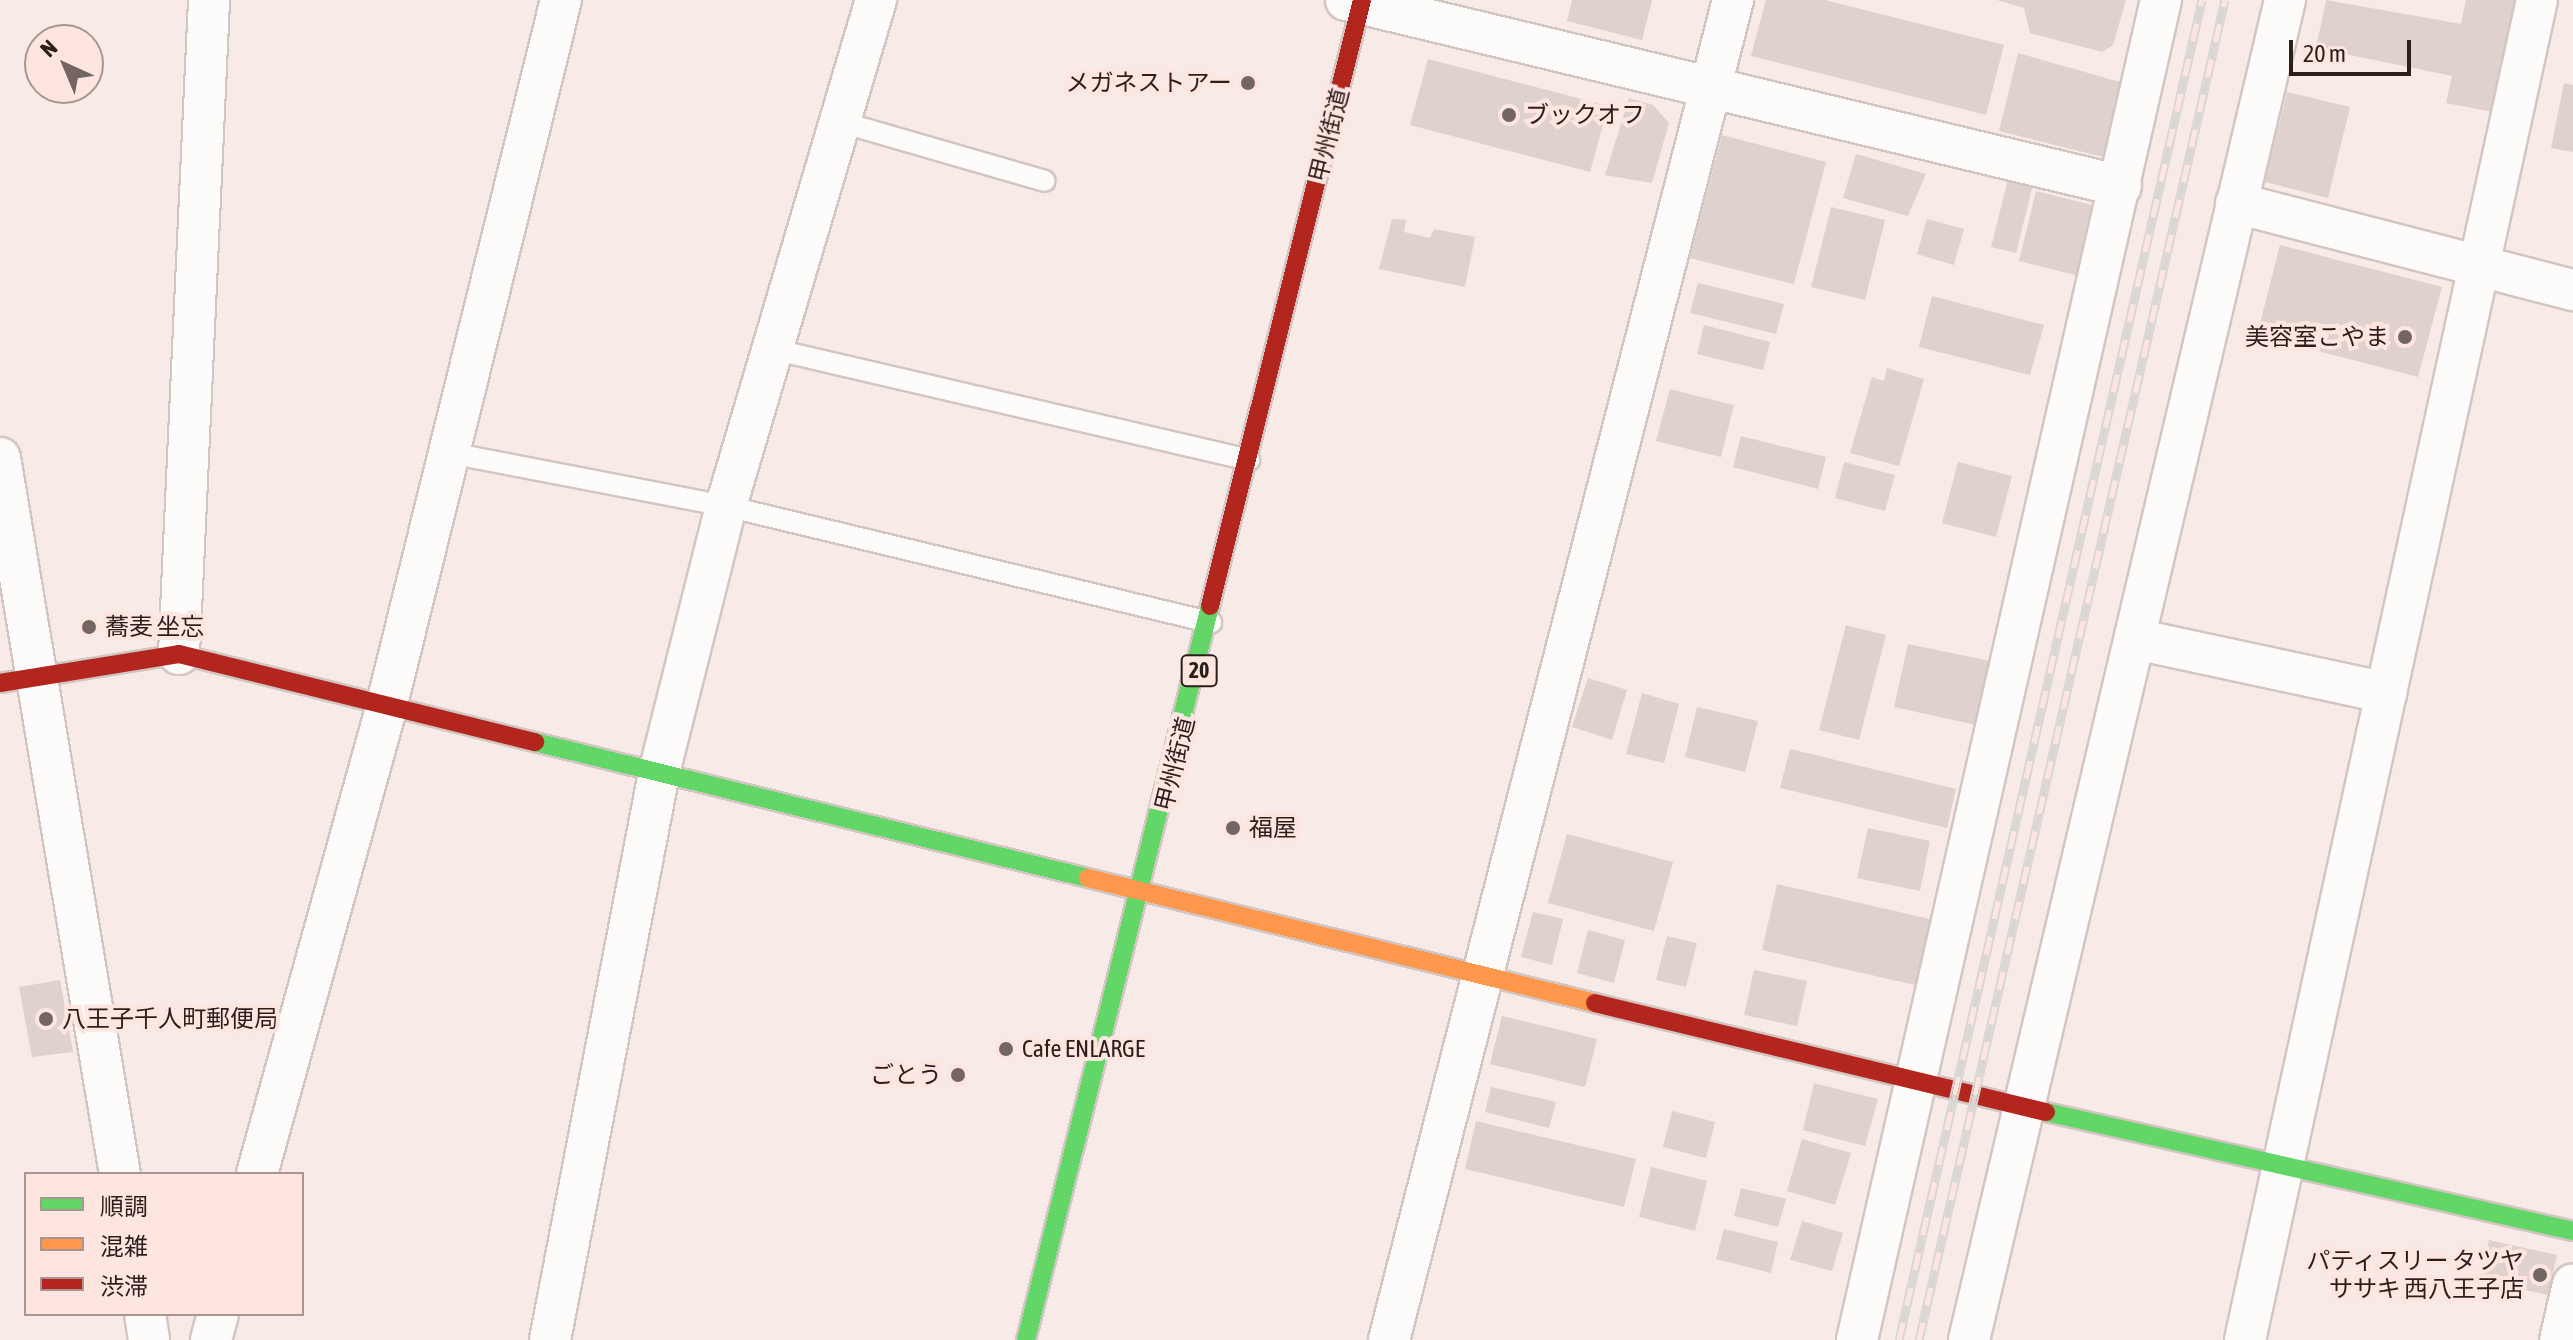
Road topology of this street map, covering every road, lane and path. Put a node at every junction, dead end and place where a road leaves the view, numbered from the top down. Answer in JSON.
{"nodes":[{"id":1,"x":209,"y":0,"type":"edge"},
{"id":2,"x":561,"y":0,"type":"edge"},
{"id":3,"x":876,"y":0,"type":"edge"},
{"id":4,"x":1733,"y":0,"type":"edge"},
{"id":5,"x":2161,"y":0,"type":"edge"},
{"id":6,"x":2285,"y":0,"type":"edge"},
{"id":7,"x":2537,"y":0,"type":"edge"},
{"id":8,"x":1356,"y":1,"type":"edge"},
{"id":9,"x":1711,"y":87,"type":"junction"},
{"id":10,"x":837,"y":121,"type":"junction"},
{"id":11,"x":1045,"y":181,"type":"dead end"},
{"id":12,"x":2121,"y":186,"type":"junction"},
{"id":13,"x":2236,"y":203,"type":"junction"},
{"id":14,"x":2479,"y":266,"type":"junction"},
{"id":15,"x":2573,"y":290,"type":"edge"},
{"id":16,"x":772,"y":349,"type":"junction"},
{"id":17,"x":450,"y":453,"type":"junction"},
{"id":18,"x":0,"y":458,"type":"edge"},
{"id":19,"x":1249,"y":460,"type":"junction"},
{"id":20,"x":726,"y":506,"type":"junction"},
{"id":21,"x":1211,"y":622,"type":"junction"},
{"id":22,"x":2135,"y":639,"type":"junction"},
{"id":23,"x":179,"y":654,"type":"junction"},
{"id":24,"x":17,"y":680,"type":"edge"},
{"id":25,"x":2386,"y":693,"type":"junction"},
{"id":26,"x":386,"y":708,"type":"junction"},
{"id":27,"x":659,"y":773,"type":"junction"},
{"id":28,"x":1143,"y":892,"type":"junction"},
{"id":29,"x":1483,"y":973,"type":"junction"},
{"id":30,"x":1915,"y":1082,"type":"junction"},
{"id":31,"x":2021,"y":1106,"type":"junction"},
{"id":32,"x":2283,"y":1165,"type":"junction"},
{"id":33,"x":120,"y":1172,"type":"edge"},
{"id":34,"x":258,"y":1172,"type":"edge"},
{"id":35,"x":2573,"y":1231,"type":"edge"},
{"id":36,"x":2573,"y":1284,"type":"edge"},
{"id":37,"x":145,"y":1316,"type":"edge"},
{"id":38,"x":217,"y":1316,"type":"edge"},
{"id":39,"x":149,"y":1340,"type":"edge"},
{"id":40,"x":211,"y":1340,"type":"edge"},
{"id":41,"x":550,"y":1340,"type":"edge"},
{"id":42,"x":1026,"y":1340,"type":"edge"},
{"id":43,"x":1389,"y":1340,"type":"edge"},
{"id":44,"x":1857,"y":1340,"type":"edge"},
{"id":45,"x":1969,"y":1340,"type":"edge"},
{"id":46,"x":2245,"y":1340,"type":"edge"},
{"id":47,"x":2560,"y":1340,"type":"edge"}],
"edges":[{"from":1,"to":23,"type":"street"},
{"from":2,"to":17,"type":"street"},
{"from":3,"to":10,"type":"street"},
{"from":4,"to":9,"type":"street"},
{"from":5,"to":12,"type":"street"},
{"from":6,"to":13,"type":"street"},
{"from":7,"to":14,"type":"street"},
{"from":8,"to":9,"type":"street"},
{"from":8,"to":19,"type":"main road","name":"甲州街道","number":"20"},
{"from":9,"to":12,"type":"street"},
{"from":9,"to":29,"type":"street"},
{"from":10,"to":11,"type":"lane"},
{"from":10,"to":16,"type":"street"},
{"from":12,"to":30,"type":"street"},
{"from":13,"to":14,"type":"street"},
{"from":13,"to":22,"type":"street"},
{"from":14,"to":15,"type":"street"},
{"from":14,"to":25,"type":"street"},
{"from":16,"to":19,"type":"lane"},
{"from":16,"to":20,"type":"street"},
{"from":17,"to":20,"type":"lane"},
{"from":17,"to":26,"type":"street"},
{"from":18,"to":24,"type":"street"},
{"from":19,"to":21,"type":"main road","name":"甲州街道","number":"20"},
{"from":20,"to":21,"type":"lane"},
{"from":20,"to":27,"type":"street"},
{"from":21,"to":28,"type":"main road","name":"甲州街道","number":"20"},
{"from":22,"to":25,"type":"street"},
{"from":22,"to":31,"type":"street"},
{"from":23,"to":24,"type":"main road"},
{"from":23,"to":26,"type":"main road"},
{"from":24,"to":33,"type":"street"},
{"from":25,"to":32,"type":"street"},
{"from":26,"to":27,"type":"main road"},
{"from":26,"to":34,"type":"street"},
{"from":27,"to":28,"type":"main road"},
{"from":27,"to":41,"type":"street"},
{"from":28,"to":29,"type":"main road"},
{"from":28,"to":42,"type":"main road","name":"甲州街道","number":"20"},
{"from":29,"to":30,"type":"main road"},
{"from":29,"to":43,"type":"street"},
{"from":30,"to":31,"type":"main road"},
{"from":30,"to":44,"type":"street"},
{"from":31,"to":32,"type":"main road"},
{"from":31,"to":45,"type":"street"},
{"from":32,"to":35,"type":"main road"},
{"from":32,"to":46,"type":"street"},
{"from":36,"to":47,"type":"street"},
{"from":37,"to":39,"type":"street"},
{"from":38,"to":40,"type":"street"}]}
